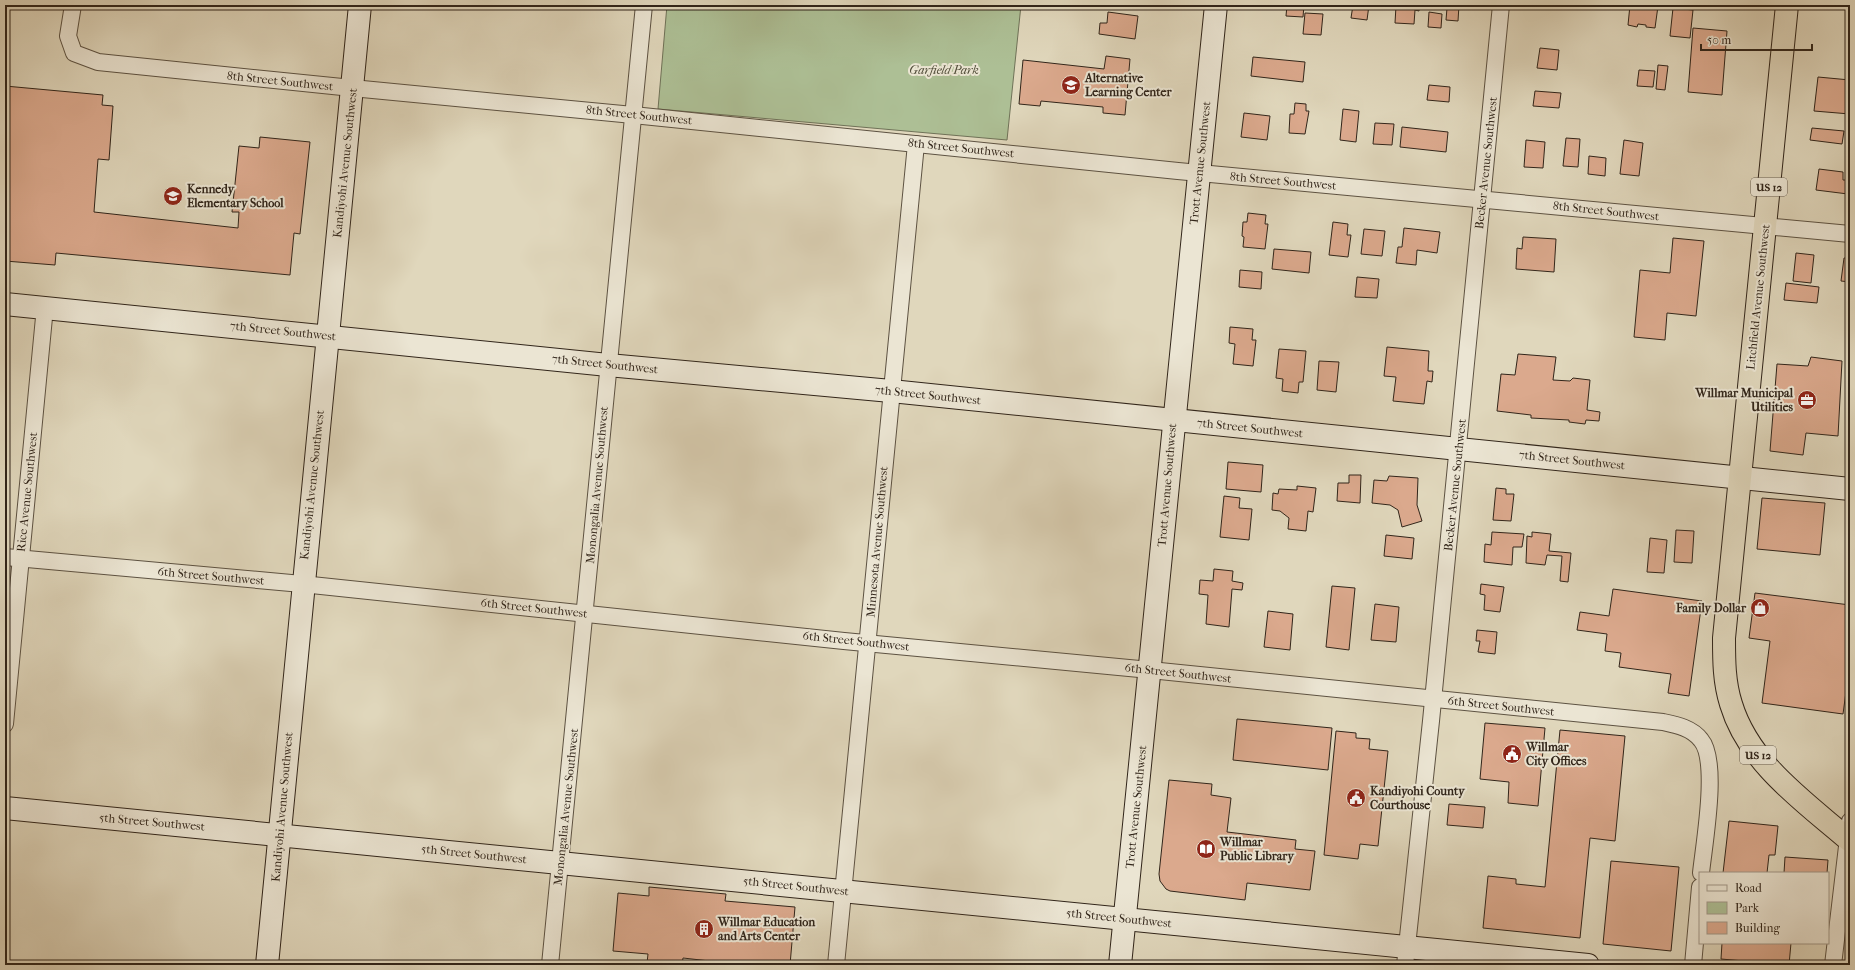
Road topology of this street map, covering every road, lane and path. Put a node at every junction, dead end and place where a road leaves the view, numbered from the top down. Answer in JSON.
{"nodes":[{"id":1,"x":73,"y":5,"type":"edge"},
{"id":2,"x":360,"y":5,"type":"edge"},
{"id":3,"x":644,"y":5,"type":"edge"},
{"id":4,"x":1216,"y":5,"type":"edge"},
{"id":5,"x":1501,"y":5,"type":"edge"},
{"id":6,"x":1787,"y":5,"type":"edge"},
{"id":7,"x":352,"y":88,"type":"junction"},
{"id":8,"x":633,"y":115,"type":"junction"},
{"id":9,"x":916,"y":144,"type":"junction"},
{"id":10,"x":1199,"y":173,"type":"junction"},
{"id":11,"x":1482,"y":199,"type":"junction"},
{"id":12,"x":1766,"y":226,"type":"junction"},
{"id":13,"x":1850,"y":234,"type":"edge"},
{"id":14,"x":5,"y":304,"type":"edge"},
{"id":15,"x":45,"y":308,"type":"junction"},
{"id":16,"x":327,"y":335,"type":"junction"},
{"id":17,"x":608,"y":365,"type":"junction"},
{"id":18,"x":891,"y":391,"type":"junction"},
{"id":19,"x":1174,"y":420,"type":"junction"},
{"id":20,"x":1458,"y":448,"type":"junction"},
{"id":21,"x":1740,"y":478,"type":"junction"},
{"id":22,"x":1850,"y":488,"type":"edge"},
{"id":23,"x":13,"y":558,"type":"edge"},
{"id":24,"x":302,"y":584,"type":"junction"},
{"id":25,"x":585,"y":613,"type":"junction"},
{"id":26,"x":868,"y":643,"type":"junction"},
{"id":27,"x":1150,"y":670,"type":"junction"},
{"id":28,"x":1433,"y":699,"type":"junction"},
{"id":29,"x":5,"y":724,"type":"edge"},
{"id":30,"x":5,"y":808,"type":"edge"},
{"id":31,"x":1849,"y":834,"type":"edge"},
{"id":32,"x":280,"y":835,"type":"junction"},
{"id":33,"x":560,"y":862,"type":"junction"},
{"id":34,"x":1701,"y":872,"type":"edge"},
{"id":35,"x":843,"y":890,"type":"junction"},
{"id":36,"x":1699,"y":897,"type":"edge"},
{"id":37,"x":1125,"y":919,"type":"junction"},
{"id":38,"x":1406,"y":956,"type":"edge"},
{"id":39,"x":267,"y":965,"type":"edge"},
{"id":40,"x":550,"y":965,"type":"edge"},
{"id":41,"x":836,"y":965,"type":"edge"},
{"id":42,"x":1120,"y":965,"type":"edge"},
{"id":43,"x":1588,"y":965,"type":"edge"},
{"id":44,"x":1692,"y":965,"type":"edge"},
{"id":45,"x":1833,"y":965,"type":"edge"}],
"edges":[{"from":1,"to":7,"type":"street","name":"8th Street Southwest"},
{"from":2,"to":7,"type":"street","name":"Kandiyohi Avenue Southwest"},
{"from":3,"to":8,"type":"street","name":"Monongalia Avenue Southwest"},
{"from":4,"to":10,"type":"street","name":"Trott Avenue Southwest"},
{"from":5,"to":11,"type":"street","name":"Becker Avenue Southwest"},
{"from":6,"to":12,"type":"highway","name":"Litchfield Avenue Southwest","number":"US 12"},
{"from":7,"to":8,"type":"street","name":"8th Street Southwest"},
{"from":7,"to":16,"type":"street","name":"Kandiyohi Avenue Southwest"},
{"from":8,"to":9,"type":"street","name":"8th Street Southwest"},
{"from":8,"to":17,"type":"street","name":"Monongalia Avenue Southwest"},
{"from":9,"to":10,"type":"street","name":"8th Street Southwest"},
{"from":9,"to":18,"type":"street","name":"Minnesota Avenue Southwest"},
{"from":10,"to":11,"type":"street","name":"8th Street Southwest"},
{"from":10,"to":19,"type":"street","name":"Trott Avenue Southwest"},
{"from":11,"to":12,"type":"street","name":"8th Street Southwest"},
{"from":11,"to":20,"type":"street","name":"Becker Avenue Southwest"},
{"from":12,"to":13,"type":"street","name":"8th Street Southwest"},
{"from":12,"to":21,"type":"highway","name":"Litchfield Avenue Southwest","number":"US 12"},
{"from":14,"to":15,"type":"street","name":"7th Street Southwest"},
{"from":15,"to":16,"type":"street","name":"7th Street Southwest"},
{"from":15,"to":23,"type":"street","name":"Rice Avenue Southwest"},
{"from":16,"to":17,"type":"street","name":"7th Street Southwest"},
{"from":16,"to":24,"type":"street","name":"Kandiyohi Avenue Southwest"},
{"from":17,"to":18,"type":"street","name":"7th Street Southwest"},
{"from":17,"to":25,"type":"street","name":"Monongalia Avenue Southwest"},
{"from":18,"to":19,"type":"street","name":"7th Street Southwest"},
{"from":18,"to":26,"type":"street","name":"Minnesota Avenue Southwest"},
{"from":19,"to":20,"type":"street","name":"7th Street Southwest"},
{"from":19,"to":27,"type":"street","name":"Trott Avenue Southwest"},
{"from":20,"to":21,"type":"street","name":"7th Street Southwest"},
{"from":20,"to":28,"type":"street","name":"Becker Avenue Southwest"},
{"from":21,"to":22,"type":"street","name":"7th Street Southwest"},
{"from":21,"to":31,"type":"highway","name":"Litchfield Avenue Southwest","number":"US 12"},
{"from":23,"to":24,"type":"street","name":"6th Street Southwest"},
{"from":23,"to":29,"type":"street","name":"Rice Avenue Southwest"},
{"from":24,"to":25,"type":"street","name":"6th Street Southwest"},
{"from":24,"to":32,"type":"street","name":"Kandiyohi Avenue Southwest"},
{"from":25,"to":26,"type":"street","name":"6th Street Southwest"},
{"from":25,"to":33,"type":"street","name":"Monongalia Avenue Southwest"},
{"from":26,"to":27,"type":"street","name":"6th Street Southwest"},
{"from":26,"to":35,"type":"street","name":"Minnesota Avenue Southwest"},
{"from":27,"to":28,"type":"street","name":"6th Street Southwest"},
{"from":27,"to":37,"type":"street","name":"Trott Avenue Southwest"},
{"from":28,"to":34,"type":"street","name":"6th Street Southwest"},
{"from":28,"to":38,"type":"street","name":"Becker Avenue Southwest"},
{"from":30,"to":32,"type":"street","name":"5th Street Southwest"},
{"from":31,"to":45,"type":"street"},
{"from":32,"to":33,"type":"street","name":"5th Street Southwest"},
{"from":32,"to":39,"type":"street","name":"Kandiyohi Avenue Southwest"},
{"from":33,"to":35,"type":"street","name":"5th Street Southwest"},
{"from":33,"to":40,"type":"street","name":"Monongalia Avenue Southwest"},
{"from":35,"to":37,"type":"street","name":"5th Street Southwest"},
{"from":35,"to":41,"type":"street","name":"Minnesota Avenue Southwest"},
{"from":36,"to":44,"type":"street"},
{"from":37,"to":38,"type":"street","name":"5th Street Southwest"},
{"from":37,"to":42,"type":"street","name":"Trott Avenue Southwest"},
{"from":38,"to":43,"type":"street","name":"5th Street Southwest"}]}
